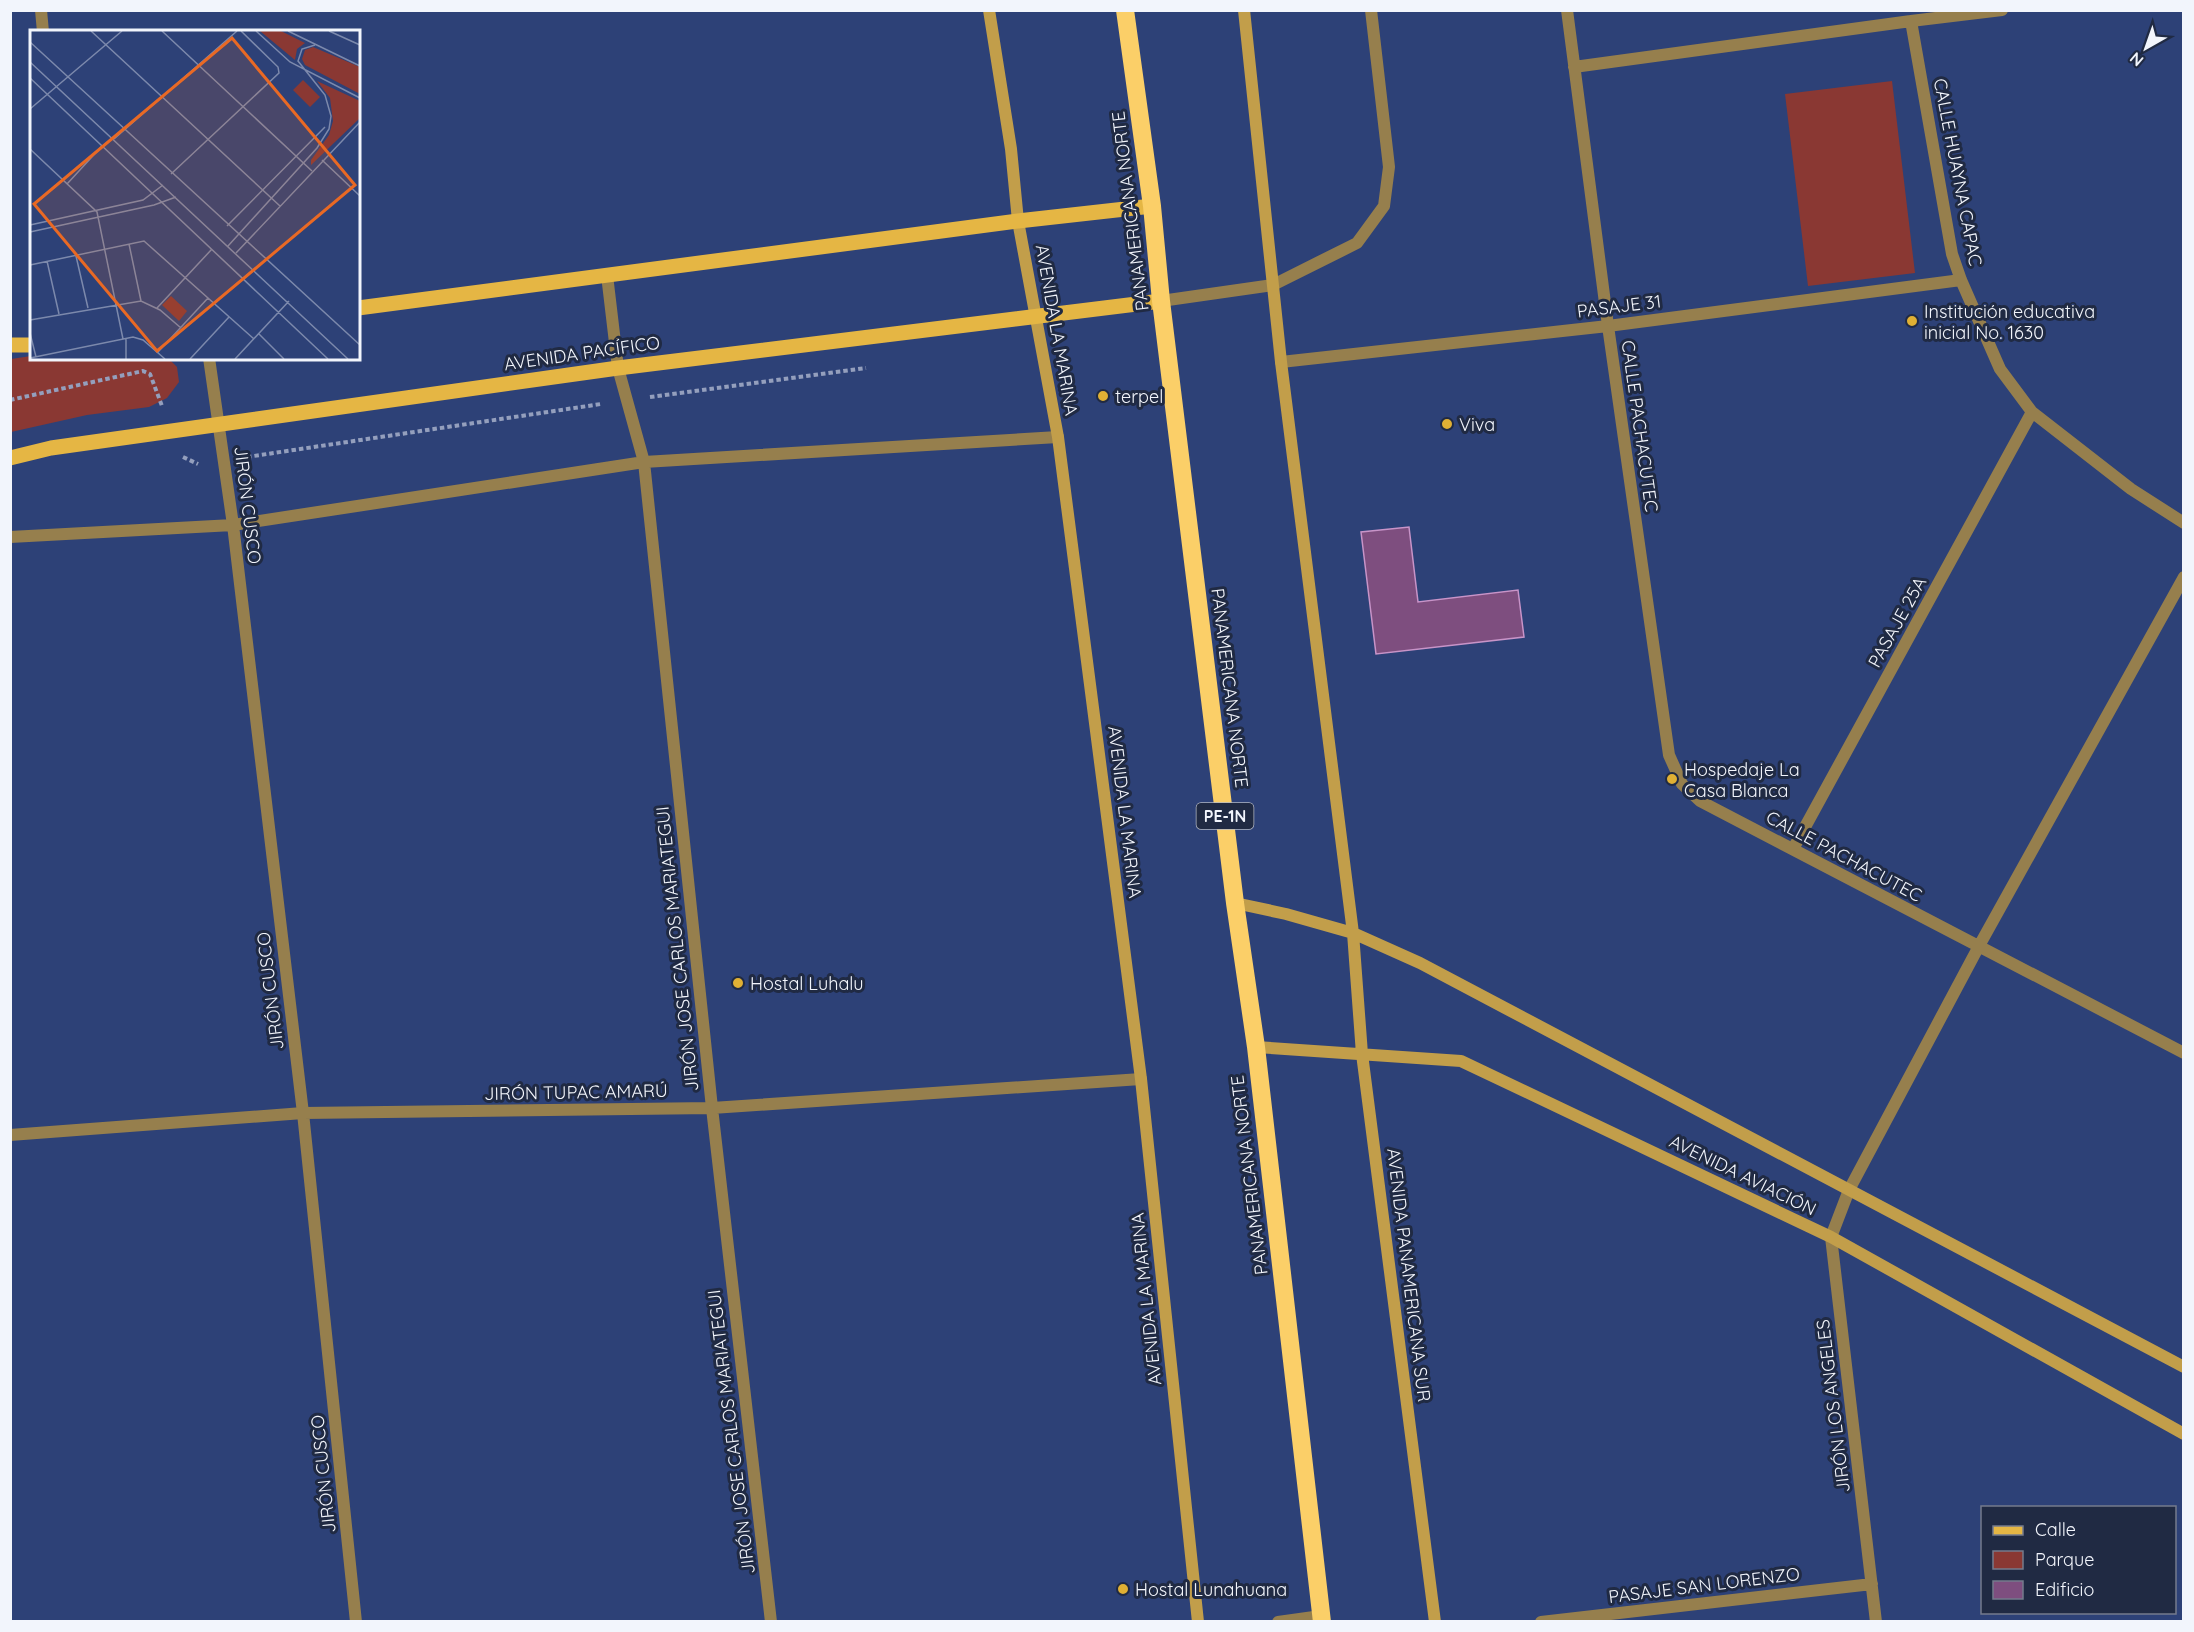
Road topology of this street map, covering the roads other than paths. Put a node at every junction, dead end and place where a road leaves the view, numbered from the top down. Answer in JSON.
{"nodes":[{"id":1,"x":41,"y":10,"type":"edge"},
{"id":2,"x":989,"y":10,"type":"edge"},
{"id":3,"x":1125,"y":10,"type":"edge"},
{"id":4,"x":1244,"y":10,"type":"edge"},
{"id":5,"x":1371,"y":10,"type":"edge"},
{"id":6,"x":1567,"y":10,"type":"edge"},
{"id":7,"x":2002,"y":10,"type":"edge"},
{"id":8,"x":1911,"y":21,"type":"junction"},
{"id":9,"x":44,"y":30,"type":"edge"},
{"id":10,"x":1574,"y":67,"type":"junction"},
{"id":11,"x":1152,"y":206,"type":"junction"},
{"id":12,"x":1018,"y":221,"type":"junction"},
{"id":13,"x":607,"y":275,"type":"junction"},
{"id":14,"x":1961,"y":280,"type":"junction"},
{"id":15,"x":1273,"y":285,"type":"junction"},
{"id":16,"x":1161,"y":301,"type":"junction"},
{"id":17,"x":360,"y":308,"type":"edge"},
{"id":18,"x":1038,"y":317,"type":"junction"},
{"id":19,"x":1608,"y":326,"type":"junction"},
{"id":20,"x":10,"y":345,"type":"edge"},
{"id":21,"x":30,"y":345,"type":"edge"},
{"id":22,"x":209,"y":360,"type":"edge"},
{"id":23,"x":1281,"y":362,"type":"junction"},
{"id":24,"x":618,"y":368,"type":"junction"},
{"id":25,"x":2032,"y":412,"type":"junction"},
{"id":26,"x":219,"y":424,"type":"junction"},
{"id":27,"x":1058,"y":437,"type":"junction"},
{"id":28,"x":10,"y":458,"type":"edge"},
{"id":29,"x":644,"y":462,"type":"junction"},
{"id":30,"x":2184,"y":524,"type":"edge"},
{"id":31,"x":233,"y":525,"type":"junction"},
{"id":32,"x":10,"y":537,"type":"edge"},
{"id":33,"x":2184,"y":577,"type":"edge"},
{"id":34,"x":1793,"y":849,"type":"junction"},
{"id":35,"x":1235,"y":903,"type":"junction"},
{"id":36,"x":1353,"y":933,"type":"junction"},
{"id":37,"x":1979,"y":946,"type":"junction"},
{"id":38,"x":1256,"y":1047,"type":"junction"},
{"id":39,"x":2184,"y":1053,"type":"edge"},
{"id":40,"x":1362,"y":1054,"type":"junction"},
{"id":41,"x":1141,"y":1079,"type":"junction"},
{"id":42,"x":712,"y":1108,"type":"junction"},
{"id":43,"x":303,"y":1113,"type":"junction"},
{"id":44,"x":10,"y":1135,"type":"edge"},
{"id":45,"x":1849,"y":1190,"type":"junction"},
{"id":46,"x":1831,"y":1237,"type":"junction"},
{"id":47,"x":2184,"y":1367,"type":"edge"},
{"id":48,"x":2184,"y":1434,"type":"edge"},
{"id":49,"x":1872,"y":1584,"type":"junction"},
{"id":50,"x":1321,"y":1619,"type":"edge"},
{"id":51,"x":356,"y":1622,"type":"edge"},
{"id":52,"x":771,"y":1622,"type":"edge"},
{"id":53,"x":1198,"y":1622,"type":"edge"},
{"id":54,"x":1278,"y":1622,"type":"edge"},
{"id":55,"x":1435,"y":1622,"type":"edge"},
{"id":56,"x":1541,"y":1622,"type":"edge"},
{"id":57,"x":1876,"y":1622,"type":"edge"}],
"edges":[{"from":1,"to":9,"type":"street"},
{"from":2,"to":12,"type":"main road","name":"AVENIDA LA MARINA"},
{"from":3,"to":11,"type":"highway","name":"PANAMERICANA NORTE","number":"PE-1N"},
{"from":4,"to":15,"type":"main road","name":"AVENIDA PANAMERICANA SUR"},
{"from":5,"to":15,"type":"street"},
{"from":6,"to":10,"type":"street","name":"CALLE PACHACUTEC"},
{"from":7,"to":8,"type":"street"},
{"from":8,"to":10,"type":"street"},
{"from":8,"to":14,"type":"street","name":"CALLE HUAYNA CAPAC"},
{"from":10,"to":19,"type":"street","name":"CALLE PACHACUTEC"},
{"from":11,"to":12,"type":"main road"},
{"from":11,"to":16,"type":"highway","name":"PANAMERICANA NORTE","number":"PE-1N"},
{"from":12,"to":13,"type":"main road"},
{"from":12,"to":18,"type":"main road","name":"AVENIDA LA MARINA"},
{"from":13,"to":17,"type":"main road"},
{"from":13,"to":24,"type":"street","name":"JIRÓN JOSE CARLOS MARIATEGUI"},
{"from":14,"to":19,"type":"street","name":"PASAJE 31"},
{"from":14,"to":25,"type":"street","name":"CALLE HUAYNA CAPAC"},
{"from":15,"to":16,"type":"street"},
{"from":15,"to":23,"type":"main road","name":"AVENIDA PANAMERICANA SUR"},
{"from":16,"to":18,"type":"main road","name":"AVENIDA PACÍFICO"},
{"from":16,"to":35,"type":"highway","name":"PANAMERICANA NORTE","number":"PE-1N"},
{"from":18,"to":24,"type":"main road","name":"AVENIDA PACÍFICO"},
{"from":18,"to":27,"type":"main road","name":"AVENIDA LA MARINA"},
{"from":19,"to":23,"type":"street","name":"PASAJE 31"},
{"from":19,"to":34,"type":"street","name":"CALLE PACHACUTEC"},
{"from":20,"to":21,"type":"main road"},
{"from":22,"to":26,"type":"street","name":"JIRÓN CUSCO"},
{"from":23,"to":36,"type":"main road","name":"AVENIDA PANAMERICANA SUR"},
{"from":24,"to":26,"type":"main road","name":"AVENIDA PACÍFICO"},
{"from":24,"to":29,"type":"street","name":"JIRÓN JOSE CARLOS MARIATEGUI"},
{"from":25,"to":30,"type":"street","name":"CALLE HUAYNA CAPAC"},
{"from":25,"to":34,"type":"street","name":"PASAJE 25A"},
{"from":26,"to":28,"type":"main road","name":"AVENIDA PACÍFICO"},
{"from":26,"to":31,"type":"street","name":"JIRÓN CUSCO"},
{"from":27,"to":29,"type":"street"},
{"from":27,"to":41,"type":"main road","name":"AVENIDA LA MARINA"},
{"from":29,"to":31,"type":"street"},
{"from":29,"to":42,"type":"street","name":"JIRÓN JOSE CARLOS MARIATEGUI"},
{"from":31,"to":32,"type":"street"},
{"from":31,"to":43,"type":"street","name":"JIRÓN CUSCO"},
{"from":33,"to":37,"type":"street","name":"JIRÓN LOS ANGELES"},
{"from":34,"to":37,"type":"street","name":"CALLE PACHACUTEC"},
{"from":35,"to":36,"type":"main road","name":"AVENIDA AVIACIÓN"},
{"from":35,"to":38,"type":"highway","name":"PANAMERICANA NORTE","number":"PE-1N"},
{"from":36,"to":40,"type":"main road","name":"AVENIDA PANAMERICANA SUR"},
{"from":36,"to":45,"type":"main road","name":"AVENIDA AVIACIÓN"},
{"from":37,"to":39,"type":"street","name":"CALLE PACHACUTEC"},
{"from":37,"to":45,"type":"street","name":"JIRÓN LOS ANGELES"},
{"from":38,"to":40,"type":"main road","name":"AVENIDA AVIACIÓN"},
{"from":38,"to":50,"type":"highway","name":"PANAMERICANA NORTE","number":"PE-1N"},
{"from":40,"to":46,"type":"main road","name":"AVENIDA AVIACIÓN"},
{"from":40,"to":55,"type":"main road","name":"AVENIDA PANAMERICANA SUR"},
{"from":41,"to":42,"type":"street","name":"JIRÓN TUPAC AMARÚ"},
{"from":41,"to":53,"type":"main road","name":"AVENIDA LA MARINA"},
{"from":42,"to":43,"type":"street","name":"JIRÓN TUPAC AMARÚ"},
{"from":42,"to":52,"type":"street","name":"JIRÓN JOSE CARLOS MARIATEGUI"},
{"from":43,"to":44,"type":"street","name":"JIRÓN TUPAC AMARÚ"},
{"from":43,"to":51,"type":"street","name":"JIRÓN CUSCO"},
{"from":45,"to":46,"type":"street","name":"JIRÓN LOS ANGELES"},
{"from":45,"to":47,"type":"main road","name":"AVENIDA AVIACIÓN"},
{"from":46,"to":48,"type":"main road","name":"AVENIDA AVIACIÓN"},
{"from":46,"to":49,"type":"street","name":"JIRÓN LOS ANGELES"},
{"from":49,"to":56,"type":"street","name":"PASAJE SAN LORENZO"},
{"from":49,"to":57,"type":"street","name":"JIRÓN LOS ANGELES"},
{"from":50,"to":54,"type":"street"}]}
